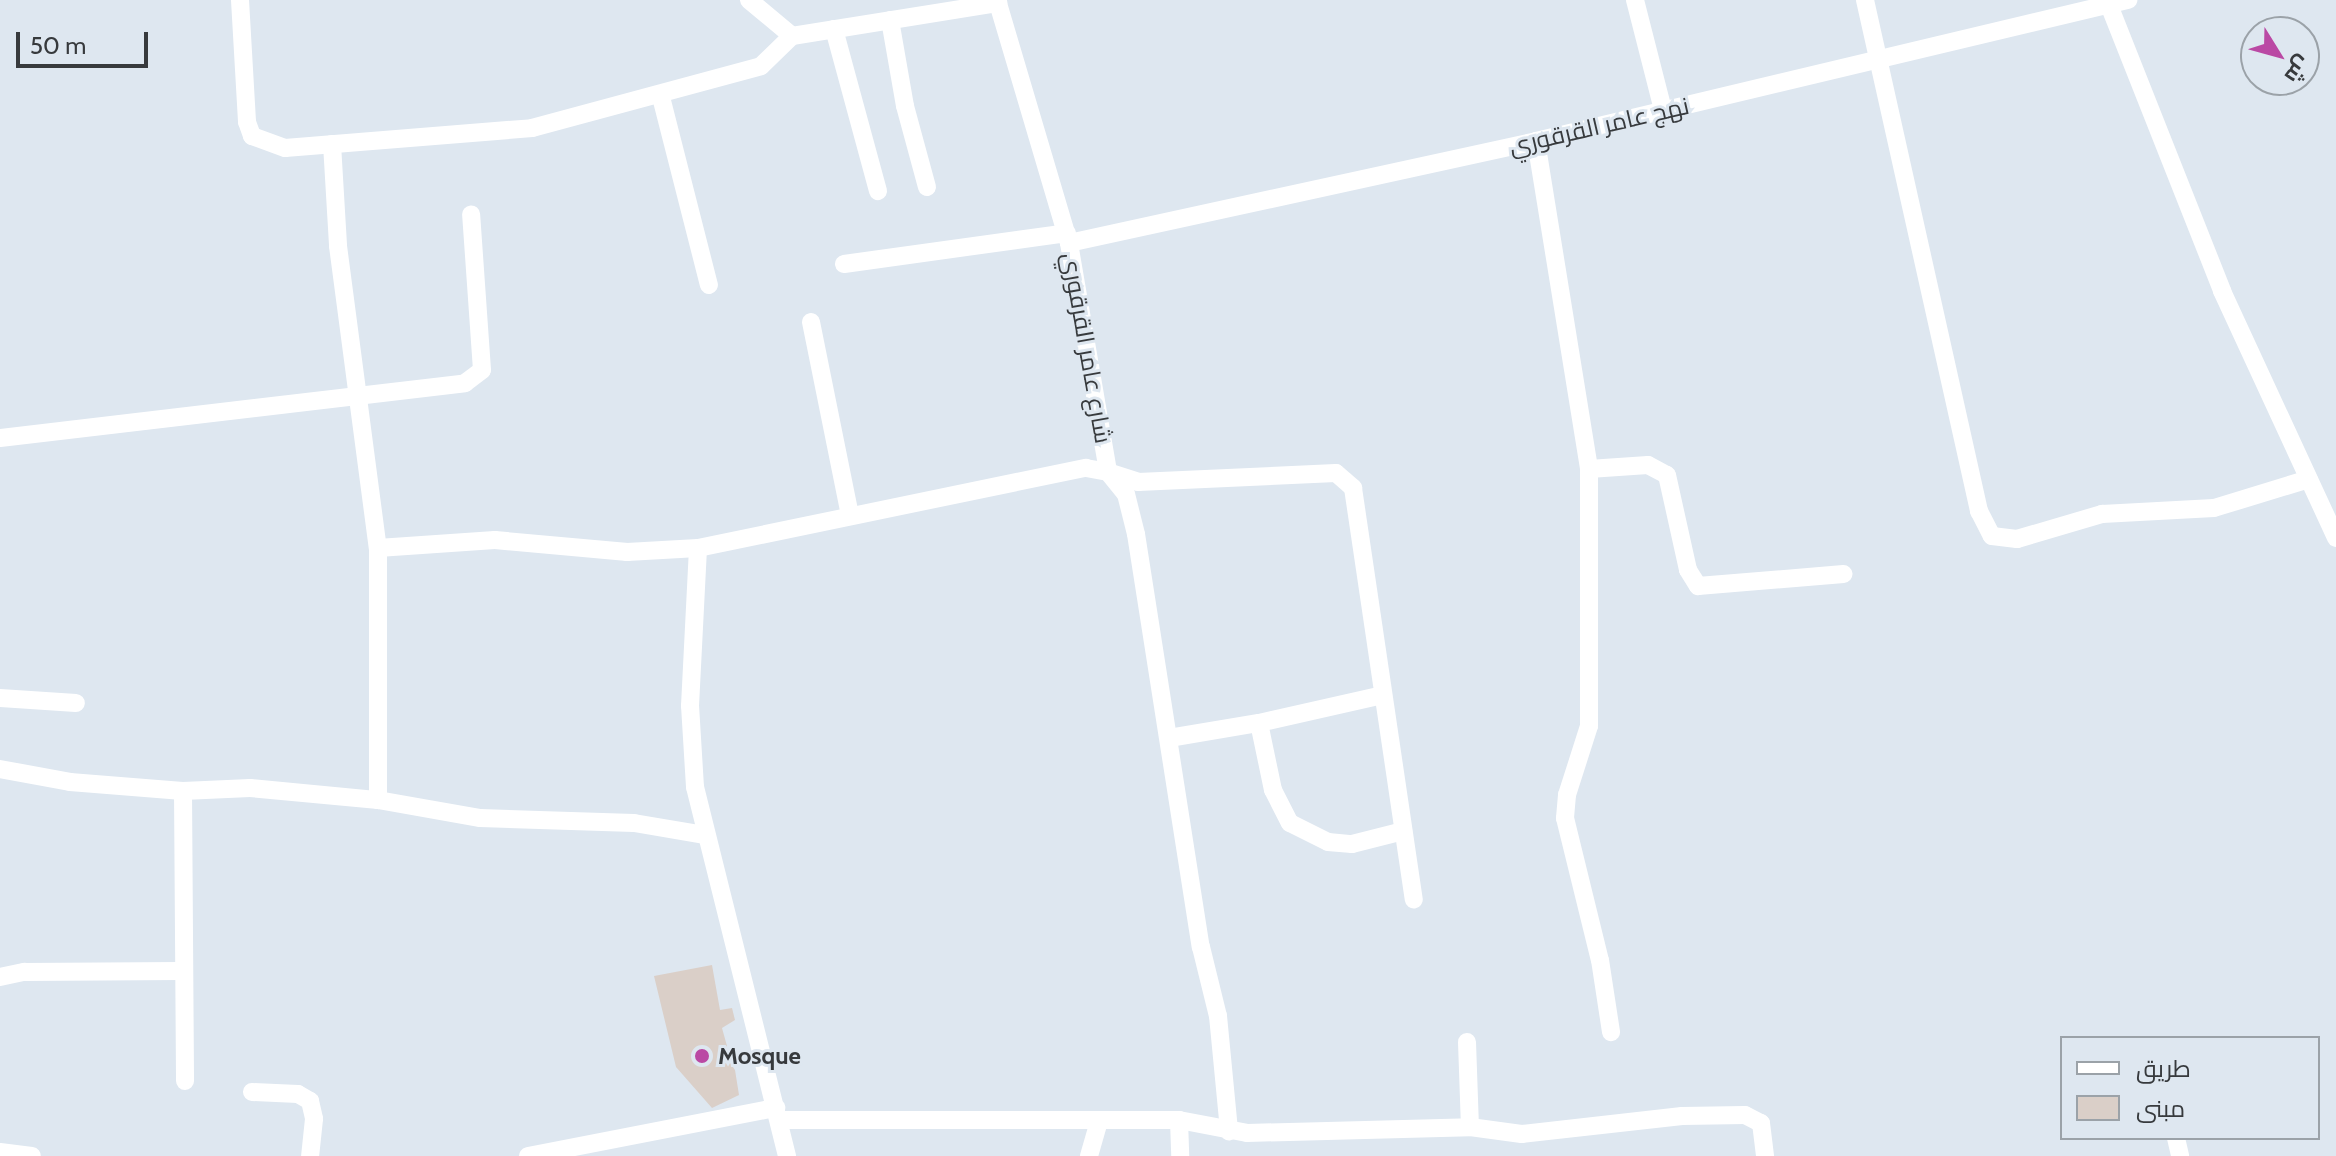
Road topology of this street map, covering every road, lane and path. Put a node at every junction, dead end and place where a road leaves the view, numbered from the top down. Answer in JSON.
{"nodes":[{"id":1,"x":240,"y":0,"type":"edge"},
{"id":2,"x":749,"y":0,"type":"edge"},
{"id":3,"x":1635,"y":0,"type":"edge"},
{"id":4,"x":1865,"y":0,"type":"edge"},
{"id":5,"x":2128,"y":0,"type":"edge"},
{"id":6,"x":997,"y":1,"type":"edge"},
{"id":7,"x":2109,"y":5,"type":"junction"},
{"id":8,"x":890,"y":20,"type":"junction"},
{"id":9,"x":834,"y":29,"type":"junction"},
{"id":10,"x":792,"y":36,"type":"junction"},
{"id":11,"x":1876,"y":61,"type":"junction"},
{"id":12,"x":661,"y":97,"type":"junction"},
{"id":13,"x":1663,"y":110,"type":"junction"},
{"id":14,"x":1536,"y":141,"type":"junction"},
{"id":15,"x":332,"y":144,"type":"junction"},
{"id":16,"x":927,"y":187,"type":"dead end"},
{"id":17,"x":878,"y":191,"type":"dead end"},
{"id":18,"x":471,"y":214,"type":"dead end"},
{"id":19,"x":1068,"y":238,"type":"junction"},
{"id":20,"x":844,"y":264,"type":"dead end"},
{"id":21,"x":709,"y":285,"type":"dead end"},
{"id":22,"x":811,"y":322,"type":"dead end"},
{"id":23,"x":359,"y":394,"type":"junction"},
{"id":24,"x":0,"y":438,"type":"edge"},
{"id":25,"x":1589,"y":469,"type":"junction"},
{"id":26,"x":1108,"y":472,"type":"junction"},
{"id":27,"x":2309,"y":479,"type":"junction"},
{"id":28,"x":850,"y":515,"type":"junction"},
{"id":29,"x":2336,"y":538,"type":"edge"},
{"id":30,"x":378,"y":548,"type":"junction"},
{"id":31,"x":698,"y":548,"type":"junction"},
{"id":32,"x":1844,"y":574,"type":"dead end"},
{"id":33,"x":1383,"y":695,"type":"junction"},
{"id":34,"x":0,"y":698,"type":"edge"},
{"id":35,"x":76,"y":703,"type":"dead end"},
{"id":36,"x":1259,"y":723,"type":"junction"},
{"id":37,"x":1169,"y":738,"type":"junction"},
{"id":38,"x":0,"y":769,"type":"edge"},
{"id":39,"x":183,"y":791,"type":"junction"},
{"id":40,"x":378,"y":800,"type":"junction"},
{"id":41,"x":1403,"y":831,"type":"junction"},
{"id":42,"x":704,"y":835,"type":"junction"},
{"id":43,"x":1414,"y":899,"type":"dead end"},
{"id":44,"x":180,"y":971,"type":"junction"},
{"id":45,"x":0,"y":977,"type":"edge"},
{"id":46,"x":1611,"y":1032,"type":"dead end"},
{"id":47,"x":1467,"y":1042,"type":"dead end"},
{"id":48,"x":185,"y":1081,"type":"dead end"},
{"id":49,"x":252,"y":1092,"type":"dead end"},
{"id":50,"x":778,"y":1114,"type":"junction"},
{"id":51,"x":1179,"y":1120,"type":"junction"},
{"id":52,"x":1099,"y":1122,"type":"junction"},
{"id":53,"x":1470,"y":1127,"type":"junction"},
{"id":54,"x":1229,"y":1131,"type":"junction"},
{"id":55,"x":0,"y":1152,"type":"edge"},
{"id":56,"x":32,"y":1156,"type":"edge"},
{"id":57,"x":310,"y":1156,"type":"edge"},
{"id":58,"x":528,"y":1156,"type":"edge"},
{"id":59,"x":787,"y":1156,"type":"edge"},
{"id":60,"x":1089,"y":1156,"type":"edge"},
{"id":61,"x":1180,"y":1156,"type":"edge"},
{"id":62,"x":1765,"y":1156,"type":"edge"}],
"edges":[{"from":1,"to":15,"type":"street"},
{"from":2,"to":10,"type":"street"},
{"from":3,"to":13,"type":"street"},
{"from":4,"to":11,"type":"street"},
{"from":5,"to":7,"type":"street","name":"نهج عامر القرقوري"},
{"from":6,"to":8,"type":"street"},
{"from":6,"to":19,"type":"street","name":"شارع عامر القرقوري"},
{"from":7,"to":11,"type":"street","name":"نهج عامر القرقوري"},
{"from":7,"to":27,"type":"street"},
{"from":8,"to":9,"type":"street"},
{"from":8,"to":16,"type":"street"},
{"from":9,"to":10,"type":"street"},
{"from":9,"to":17,"type":"street"},
{"from":10,"to":12,"type":"street"},
{"from":11,"to":13,"type":"street","name":"نهج عامر القرقوري"},
{"from":11,"to":27,"type":"street"},
{"from":12,"to":15,"type":"street"},
{"from":12,"to":21,"type":"street"},
{"from":13,"to":14,"type":"street","name":"نهج عامر القرقوري"},
{"from":14,"to":19,"type":"street","name":"نهج عامر القرقوري"},
{"from":14,"to":25,"type":"street"},
{"from":15,"to":23,"type":"street"},
{"from":18,"to":23,"type":"street"},
{"from":19,"to":20,"type":"street","name":"نهج عامر القرقوري"},
{"from":19,"to":26,"type":"street","name":"شارع عامر القرقوري"},
{"from":22,"to":28,"type":"street"},
{"from":23,"to":24,"type":"street"},
{"from":23,"to":30,"type":"street"},
{"from":25,"to":32,"type":"street"},
{"from":25,"to":46,"type":"street"},
{"from":26,"to":28,"type":"street"},
{"from":26,"to":33,"type":"street","name":"شارع عامر القرقوري"},
{"from":26,"to":37,"type":"street"},
{"from":27,"to":29,"type":"street"},
{"from":28,"to":31,"type":"street"},
{"from":30,"to":31,"type":"street"},
{"from":30,"to":40,"type":"street"},
{"from":31,"to":42,"type":"street"},
{"from":33,"to":36,"type":"street"},
{"from":33,"to":41,"type":"street","name":"شارع عامر القرقوري"},
{"from":34,"to":35,"type":"street"},
{"from":36,"to":37,"type":"street"},
{"from":36,"to":41,"type":"street"},
{"from":37,"to":54,"type":"street"},
{"from":38,"to":39,"type":"street"},
{"from":39,"to":40,"type":"street"},
{"from":39,"to":44,"type":"street"},
{"from":40,"to":42,"type":"street"},
{"from":41,"to":43,"type":"street","name":"شارع عامر القرقوري"},
{"from":42,"to":50,"type":"street"},
{"from":44,"to":45,"type":"street"},
{"from":44,"to":48,"type":"street"},
{"from":47,"to":53,"type":"street"},
{"from":49,"to":57,"type":"street"},
{"from":50,"to":52,"type":"street"},
{"from":50,"to":58,"type":"street"},
{"from":50,"to":59,"type":"street"},
{"from":51,"to":52,"type":"street"},
{"from":51,"to":54,"type":"street"},
{"from":51,"to":61,"type":"street"},
{"from":52,"to":60,"type":"street"},
{"from":53,"to":54,"type":"street"},
{"from":53,"to":62,"type":"street"},
{"from":55,"to":56,"type":"street"}]}
